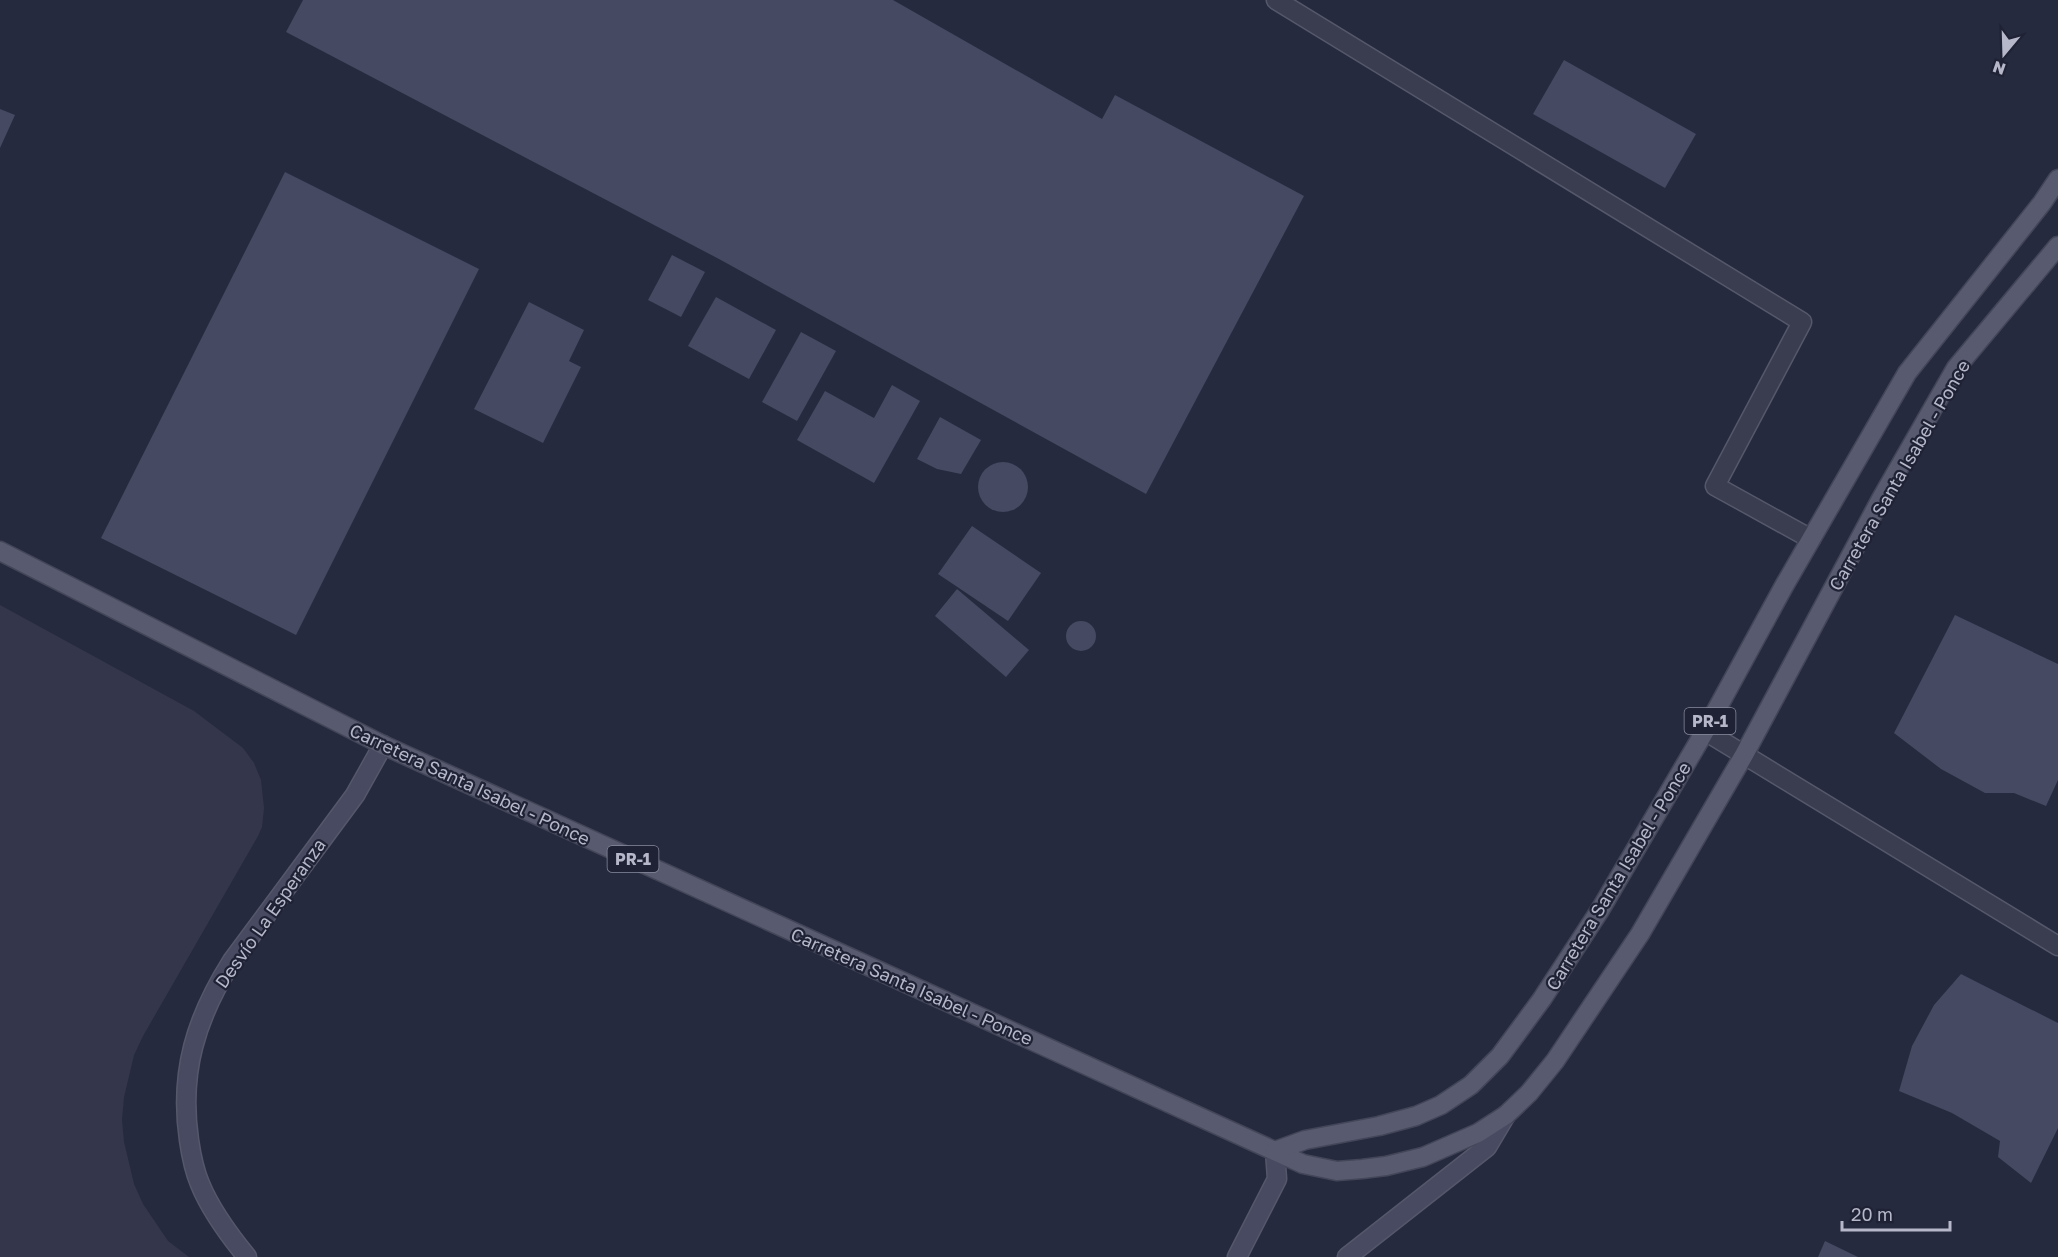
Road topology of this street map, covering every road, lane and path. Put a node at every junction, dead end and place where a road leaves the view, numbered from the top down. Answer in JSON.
{"nodes":[{"id":1,"x":1276,"y":0,"type":"edge"},
{"id":2,"x":2058,"y":179,"type":"edge"},
{"id":3,"x":2058,"y":246,"type":"edge"},
{"id":4,"x":1811,"y":539,"type":"junction"},
{"id":5,"x":0,"y":550,"type":"edge"},
{"id":6,"x":1705,"y":731,"type":"junction"},
{"id":7,"x":383,"y":745,"type":"junction"},
{"id":8,"x":1744,"y":755,"type":"junction"},
{"id":9,"x":2058,"y":946,"type":"edge"},
{"id":10,"x":1506,"y":1115,"type":"junction"},
{"id":11,"x":1275,"y":1151,"type":"junction"},
{"id":12,"x":247,"y":1257,"type":"edge"},
{"id":13,"x":1237,"y":1257,"type":"edge"},
{"id":14,"x":1347,"y":1257,"type":"edge"}],
"edges":[{"from":1,"to":4,"type":"lane"},
{"from":2,"to":4,"type":"main road","name":"Carretera Santa Isabel - Ponce","number":"PR-1"},
{"from":3,"to":8,"type":"main road","name":"Carretera Santa Isabel - Ponce","number":"PR-1"},
{"from":4,"to":6,"type":"main road","name":"Carretera Santa Isabel - Ponce","number":"PR-1"},
{"from":5,"to":7,"type":"main road","name":"Carretera Santa Isabel - Ponce","number":"PR-1"},
{"from":6,"to":8,"type":"lane"},
{"from":6,"to":11,"type":"main road","name":"Carretera Santa Isabel - Ponce","number":"PR-1"},
{"from":7,"to":11,"type":"main road","name":"Carretera Santa Isabel - Ponce","number":"PR-1"},
{"from":7,"to":12,"type":"main road","name":"Desvío La Esperanza"},
{"from":8,"to":9,"type":"lane"},
{"from":8,"to":10,"type":"main road","name":"Carretera Santa Isabel - Ponce","number":"PR-1"},
{"from":10,"to":11,"type":"main road","name":"Carretera Santa Isabel - Ponce","number":"PR-1"},
{"from":10,"to":14,"type":"main road"},
{"from":11,"to":13,"type":"main road"}]}
